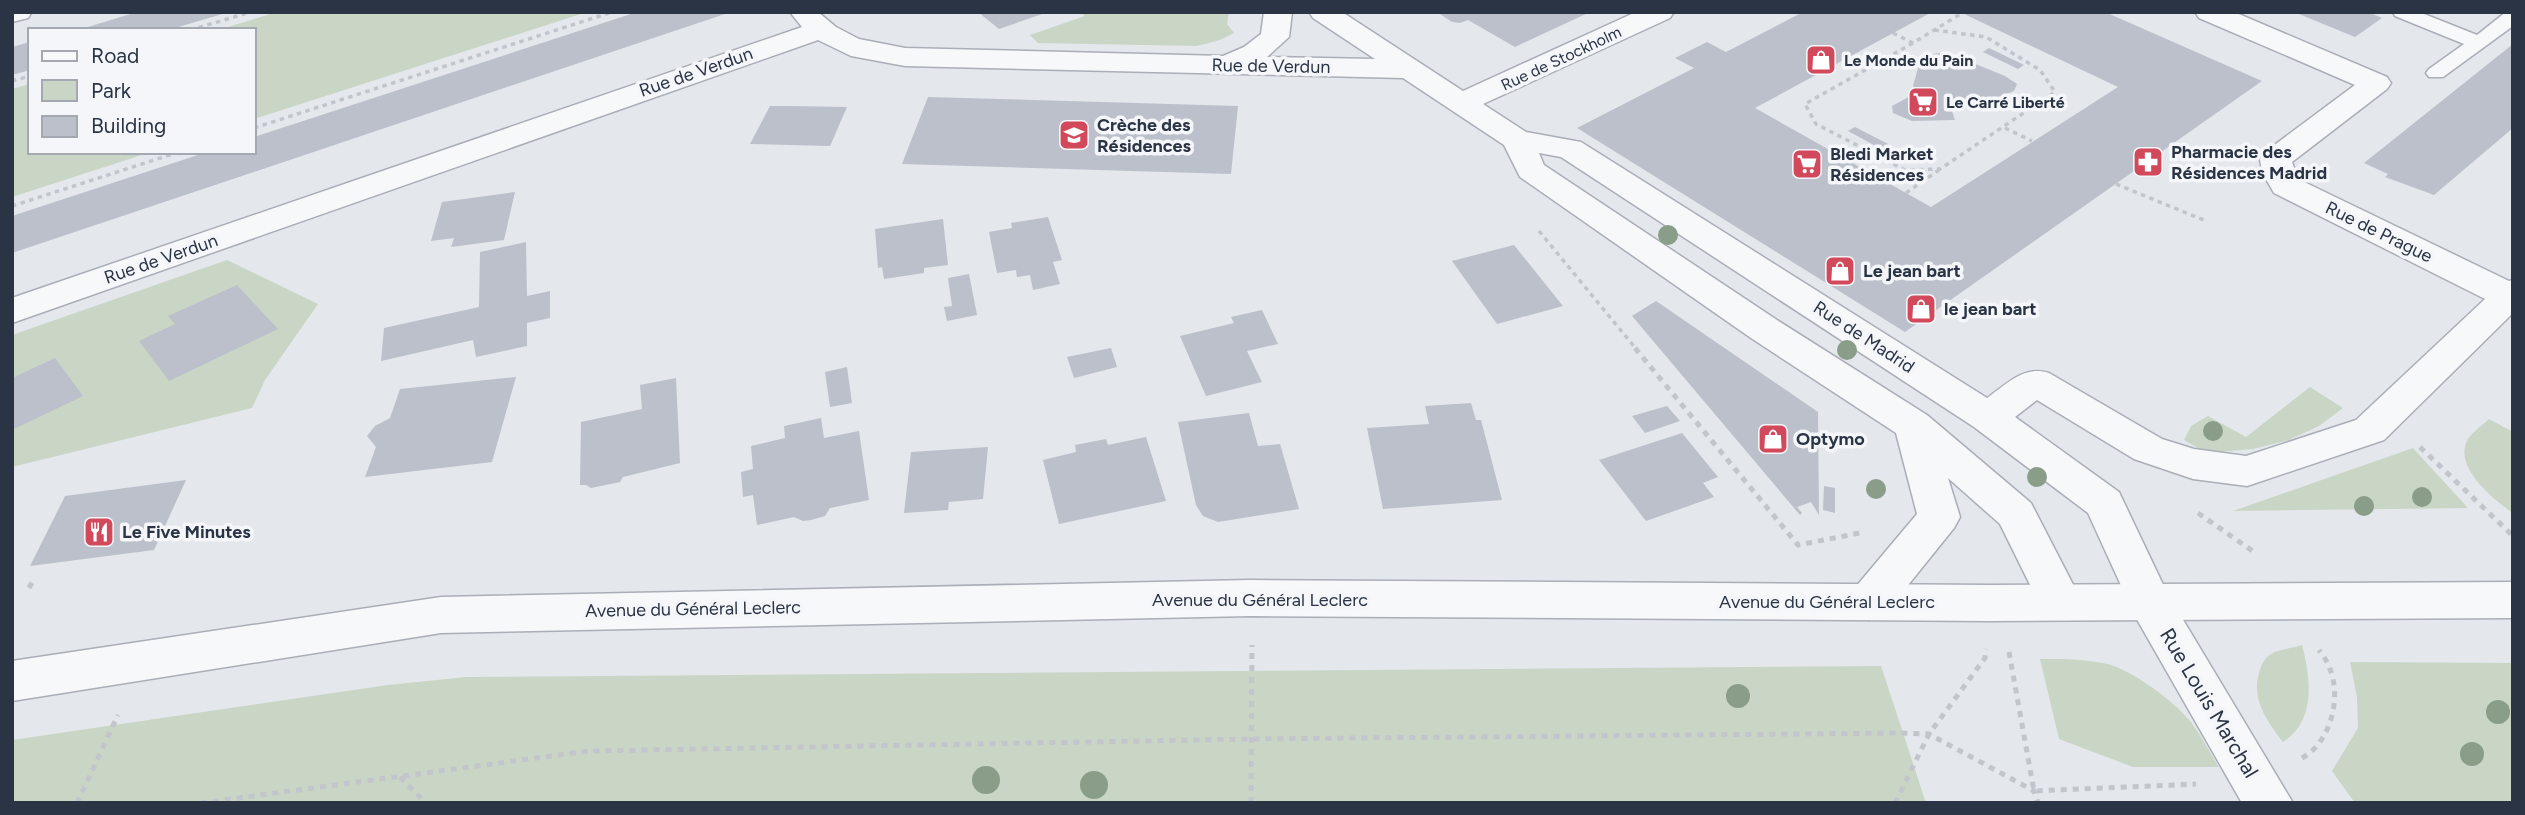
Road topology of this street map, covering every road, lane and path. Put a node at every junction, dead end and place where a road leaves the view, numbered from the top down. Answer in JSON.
{"nodes":[{"id":1,"x":18,"y":12,"type":"edge"},
{"id":2,"x":251,"y":12,"type":"edge"},
{"id":3,"x":612,"y":12,"type":"edge"},
{"id":4,"x":1278,"y":12,"type":"edge"},
{"id":5,"x":1323,"y":12,"type":"edge"},
{"id":6,"x":1660,"y":12,"type":"edge"},
{"id":7,"x":2209,"y":12,"type":"edge"},
{"id":8,"x":2402,"y":12,"type":"edge"},
{"id":9,"x":1962,"y":13,"type":"edge"},
{"id":10,"x":12,"y":14,"type":"edge"},
{"id":11,"x":2513,"y":16,"type":"edge"},
{"id":12,"x":812,"y":21,"type":"edge"},
{"id":13,"x":197,"y":28,"type":"edge"},
{"id":14,"x":1934,"y":30,"type":"junction"},
{"id":15,"x":1893,"y":33,"type":"dead end"},
{"id":16,"x":1913,"y":43,"type":"junction"},
{"id":17,"x":2479,"y":43,"type":"junction"},
{"id":18,"x":1227,"y":65,"type":"junction"},
{"id":19,"x":1407,"y":69,"type":"junction"},
{"id":20,"x":2436,"y":73,"type":"dead end"},
{"id":21,"x":1461,"y":103,"type":"junction"},
{"id":22,"x":256,"y":127,"type":"edge"},
{"id":23,"x":2005,"y":128,"type":"junction"},
{"id":24,"x":1517,"y":140,"type":"junction"},
{"id":25,"x":2032,"y":141,"type":"dead end"},
{"id":26,"x":158,"y":154,"type":"edge"},
{"id":27,"x":173,"y":154,"type":"edge"},
{"id":28,"x":160,"y":158,"type":"junction"},
{"id":29,"x":1940,"y":169,"type":"junction"},
{"id":30,"x":2116,"y":184,"type":"dead end"},
{"id":31,"x":1906,"y":193,"type":"dead end"},
{"id":32,"x":12,"y":206,"type":"edge"},
{"id":33,"x":2206,"y":221,"type":"dead end"},
{"id":34,"x":1537,"y":228,"type":"dead end"},
{"id":35,"x":2511,"y":294,"type":"edge"},
{"id":36,"x":12,"y":311,"type":"edge"},
{"id":37,"x":2386,"y":415,"type":"junction"},
{"id":38,"x":1988,"y":417,"type":"junction"},
{"id":39,"x":1913,"y":425,"type":"junction"},
{"id":40,"x":2197,"y":512,"type":"dead end"},
{"id":41,"x":1862,"y":532,"type":"dead end"},
{"id":42,"x":2513,"y":536,"type":"edge"},
{"id":43,"x":33,"y":581,"type":"dead end"},
{"id":44,"x":30,"y":588,"type":"dead end"},
{"id":45,"x":1251,"y":598,"type":"junction"},
{"id":46,"x":2513,"y":600,"type":"edge"},
{"id":47,"x":1869,"y":602,"type":"junction"},
{"id":48,"x":2060,"y":602,"type":"junction"},
{"id":49,"x":1990,"y":603,"type":"junction"},
{"id":50,"x":2150,"y":603,"type":"junction"},
{"id":51,"x":2290,"y":603,"type":"junction"},
{"id":52,"x":12,"y":681,"type":"edge"},
{"id":53,"x":112,"y":728,"type":"dead end"},
{"id":54,"x":1929,"y":734,"type":"junction"},
{"id":55,"x":1251,"y":739,"type":"junction"},
{"id":56,"x":400,"y":777,"type":"junction"},
{"id":57,"x":233,"y":800,"type":"edge"},
{"id":58,"x":77,"y":803,"type":"edge"},
{"id":59,"x":201,"y":803,"type":"edge"},
{"id":60,"x":426,"y":803,"type":"edge"},
{"id":61,"x":1251,"y":803,"type":"edge"},
{"id":62,"x":1895,"y":803,"type":"edge"},
{"id":63,"x":2038,"y":803,"type":"edge"},
{"id":64,"x":2269,"y":803,"type":"edge"}],
"edges":[{"from":1,"to":10,"type":"street"},
{"from":2,"to":13,"type":"path"},
{"from":3,"to":22,"type":"path"},
{"from":4,"to":18,"type":"street"},
{"from":5,"to":19,"type":"street","name":"Rue de Madrid"},
{"from":6,"to":21,"type":"street","name":"Rue de Stockholm"},
{"from":7,"to":35,"type":"street","name":"Rue de Prague"},
{"from":8,"to":17,"type":"lane"},
{"from":9,"to":14,"type":"path"},
{"from":11,"to":17,"type":"lane"},
{"from":12,"to":18,"type":"street","name":"Rue de Verdun"},
{"from":12,"to":36,"type":"street","name":"Rue de Verdun"},
{"from":14,"to":16,"type":"path"},
{"from":14,"to":23,"type":"path"},
{"from":15,"to":16,"type":"path"},
{"from":16,"to":29,"type":"path"},
{"from":17,"to":20,"type":"lane"},
{"from":18,"to":19,"type":"street","name":"Rue de Verdun"},
{"from":19,"to":21,"type":"street","name":"Rue de Madrid"},
{"from":21,"to":24,"type":"street","name":"Rue de Madrid"},
{"from":23,"to":25,"type":"path"},
{"from":23,"to":29,"type":"path"},
{"from":24,"to":38,"type":"street","name":"Rue de Madrid"},
{"from":24,"to":39,"type":"street","name":"Rue de Madrid"},
{"from":26,"to":28,"type":"path"},
{"from":27,"to":28,"type":"path"},
{"from":28,"to":32,"type":"path"},
{"from":29,"to":31,"type":"path"},
{"from":30,"to":33,"type":"path"},
{"from":34,"to":41,"type":"path"},
{"from":35,"to":37,"type":"street"},
{"from":37,"to":38,"type":"street"},
{"from":37,"to":42,"type":"path"},
{"from":38,"to":50,"type":"street","name":"Rue de Madrid"},
{"from":39,"to":47,"type":"street"},
{"from":39,"to":48,"type":"street","name":"Rue de Madrid"},
{"from":40,"to":51,"type":"path"},
{"from":43,"to":44,"type":"path"},
{"from":45,"to":47,"type":"street","name":"Avenue du Général Leclerc"},
{"from":45,"to":52,"type":"street","name":"Avenue du Général Leclerc"},
{"from":45,"to":55,"type":"path"},
{"from":46,"to":51,"type":"street","name":"Avenue du Général Leclerc"},
{"from":47,"to":49,"type":"street","name":"Avenue du Général Leclerc"},
{"from":48,"to":49,"type":"street","name":"Avenue du Général Leclerc"},
{"from":48,"to":50,"type":"street","name":"Avenue du Général Leclerc"},
{"from":49,"to":54,"type":"path"},
{"from":50,"to":51,"type":"street","name":"Avenue du Général Leclerc"},
{"from":50,"to":64,"type":"street","name":"Rue Louis Marchal"},
{"from":53,"to":58,"type":"path"},
{"from":54,"to":55,"type":"path"},
{"from":54,"to":62,"type":"path"},
{"from":54,"to":63,"type":"path"},
{"from":55,"to":56,"type":"path"},
{"from":55,"to":61,"type":"path"},
{"from":56,"to":57,"type":"path"},
{"from":56,"to":60,"type":"path"},
{"from":57,"to":59,"type":"path"}]}
